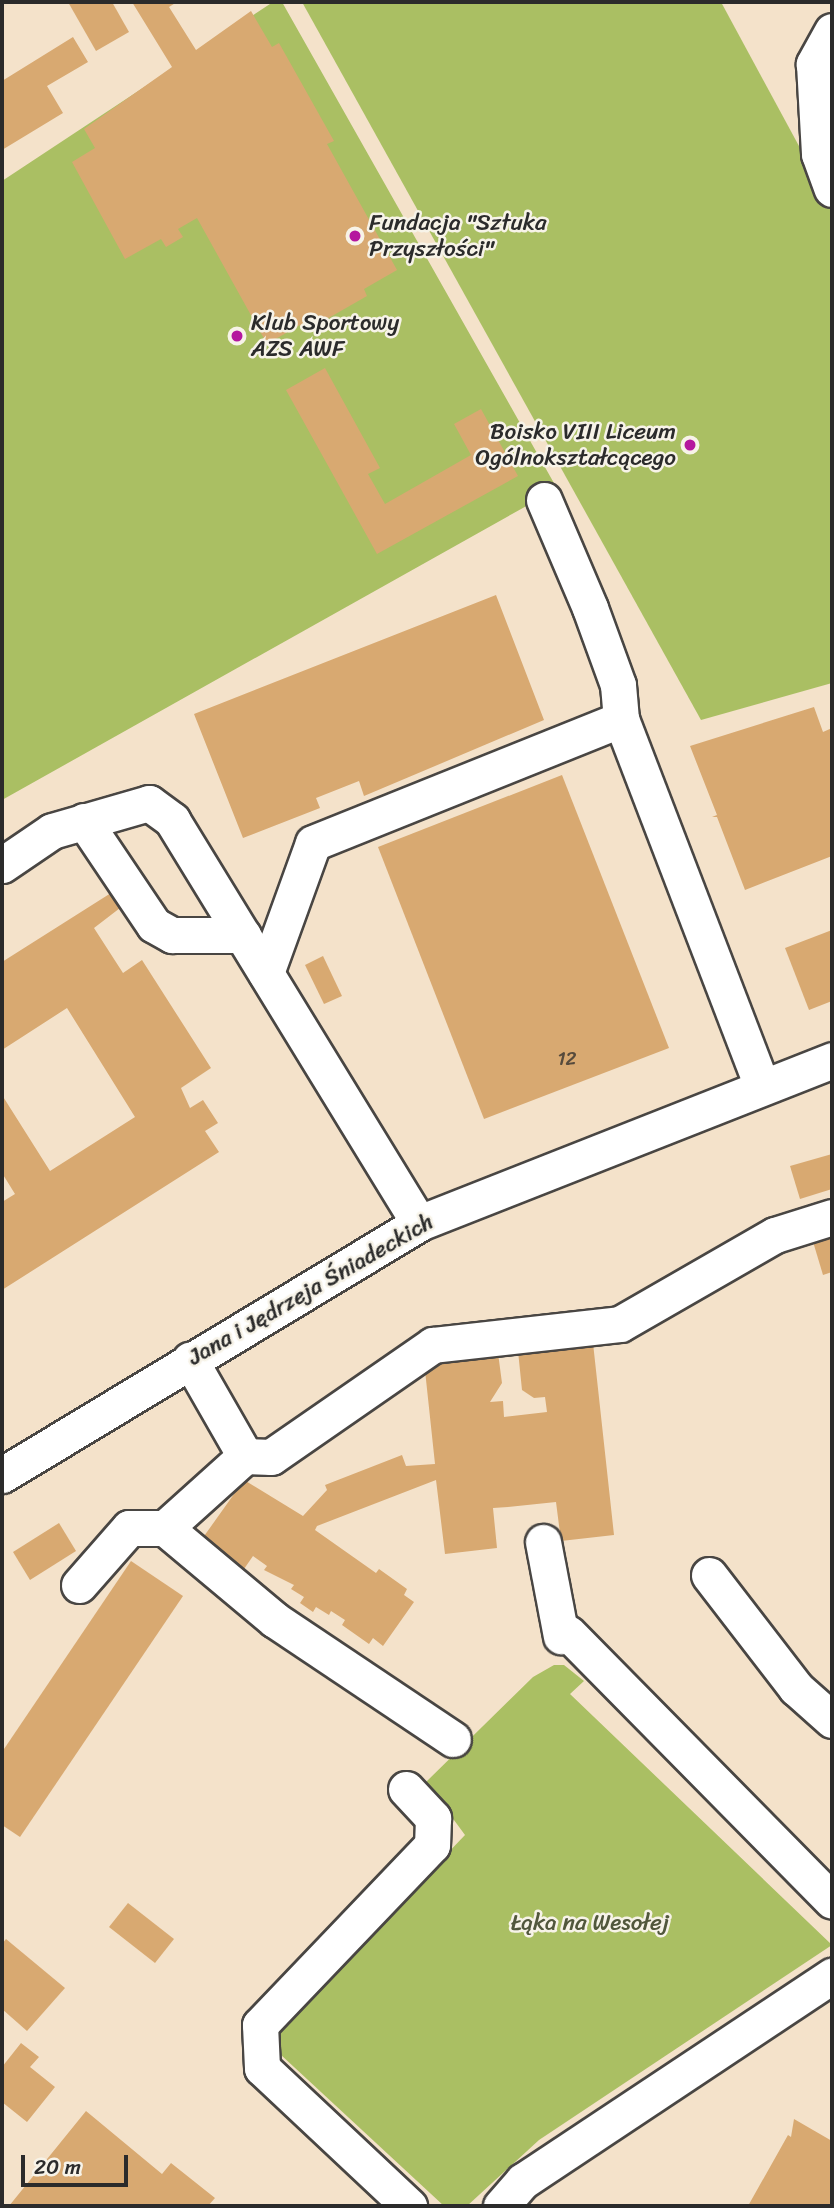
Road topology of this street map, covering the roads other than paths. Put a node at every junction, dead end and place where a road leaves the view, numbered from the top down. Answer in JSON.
{"nodes":[{"id":1,"x":832,"y":30,"type":"edge"},
{"id":2,"x":832,"y":189,"type":"edge"},
{"id":3,"x":544,"y":500,"type":"dead end"},
{"id":4,"x":621,"y":719,"type":"junction"},
{"id":5,"x":84,"y":821,"type":"junction"},
{"id":6,"x":2,"y":865,"type":"edge"},
{"id":7,"x":243,"y":935,"type":"junction"},
{"id":8,"x":266,"y":973,"type":"junction"},
{"id":9,"x":832,"y":1060,"type":"edge"},
{"id":10,"x":762,"y":1086,"type":"junction"},
{"id":11,"x":832,"y":1217,"type":"edge"},
{"id":12,"x":419,"y":1223,"type":"junction"},
{"id":13,"x":190,"y":1360,"type":"junction"},
{"id":14,"x":244,"y":1456,"type":"junction"},
{"id":15,"x":2,"y":1475,"type":"edge"},
{"id":16,"x":165,"y":1528,"type":"junction"},
{"id":17,"x":543,"y":1542,"type":"dead end"},
{"id":18,"x":709,"y":1575,"type":"dead end"},
{"id":19,"x":79,"y":1585,"type":"dead end"},
{"id":20,"x":832,"y":1720,"type":"edge"},
{"id":21,"x":453,"y":1739,"type":"dead end"},
{"id":22,"x":406,"y":1789,"type":"dead end"},
{"id":23,"x":832,"y":1901,"type":"edge"},
{"id":24,"x":832,"y":1976,"type":"edge"},
{"id":25,"x":409,"y":2206,"type":"edge"},
{"id":26,"x":500,"y":2206,"type":"edge"}],
"edges":[{"from":1,"to":2,"type":"street"},
{"from":3,"to":4,"type":"street"},
{"from":4,"to":8,"type":"street"},
{"from":4,"to":10,"type":"street"},
{"from":5,"to":6,"type":"street"},
{"from":5,"to":7,"type":"street"},
{"from":5,"to":7,"type":"street"},
{"from":7,"to":8,"type":"street"},
{"from":8,"to":12,"type":"street"},
{"from":9,"to":10,"type":"street","name":"Jana i Jędrzeja Śniadeckich"},
{"from":10,"to":12,"type":"street","name":"Jana i Jędrzeja Śniadeckich"},
{"from":11,"to":14,"type":"street"},
{"from":12,"to":13,"type":"street","name":"Jana i Jędrzeja Śniadeckich"},
{"from":13,"to":14,"type":"street"},
{"from":13,"to":15,"type":"street","name":"Jana i Jędrzeja Śniadeckich"},
{"from":14,"to":16,"type":"street"},
{"from":16,"to":19,"type":"street"},
{"from":16,"to":21,"type":"street"},
{"from":17,"to":23,"type":"street"},
{"from":18,"to":20,"type":"street"},
{"from":22,"to":25,"type":"street"},
{"from":24,"to":26,"type":"street"}]}
